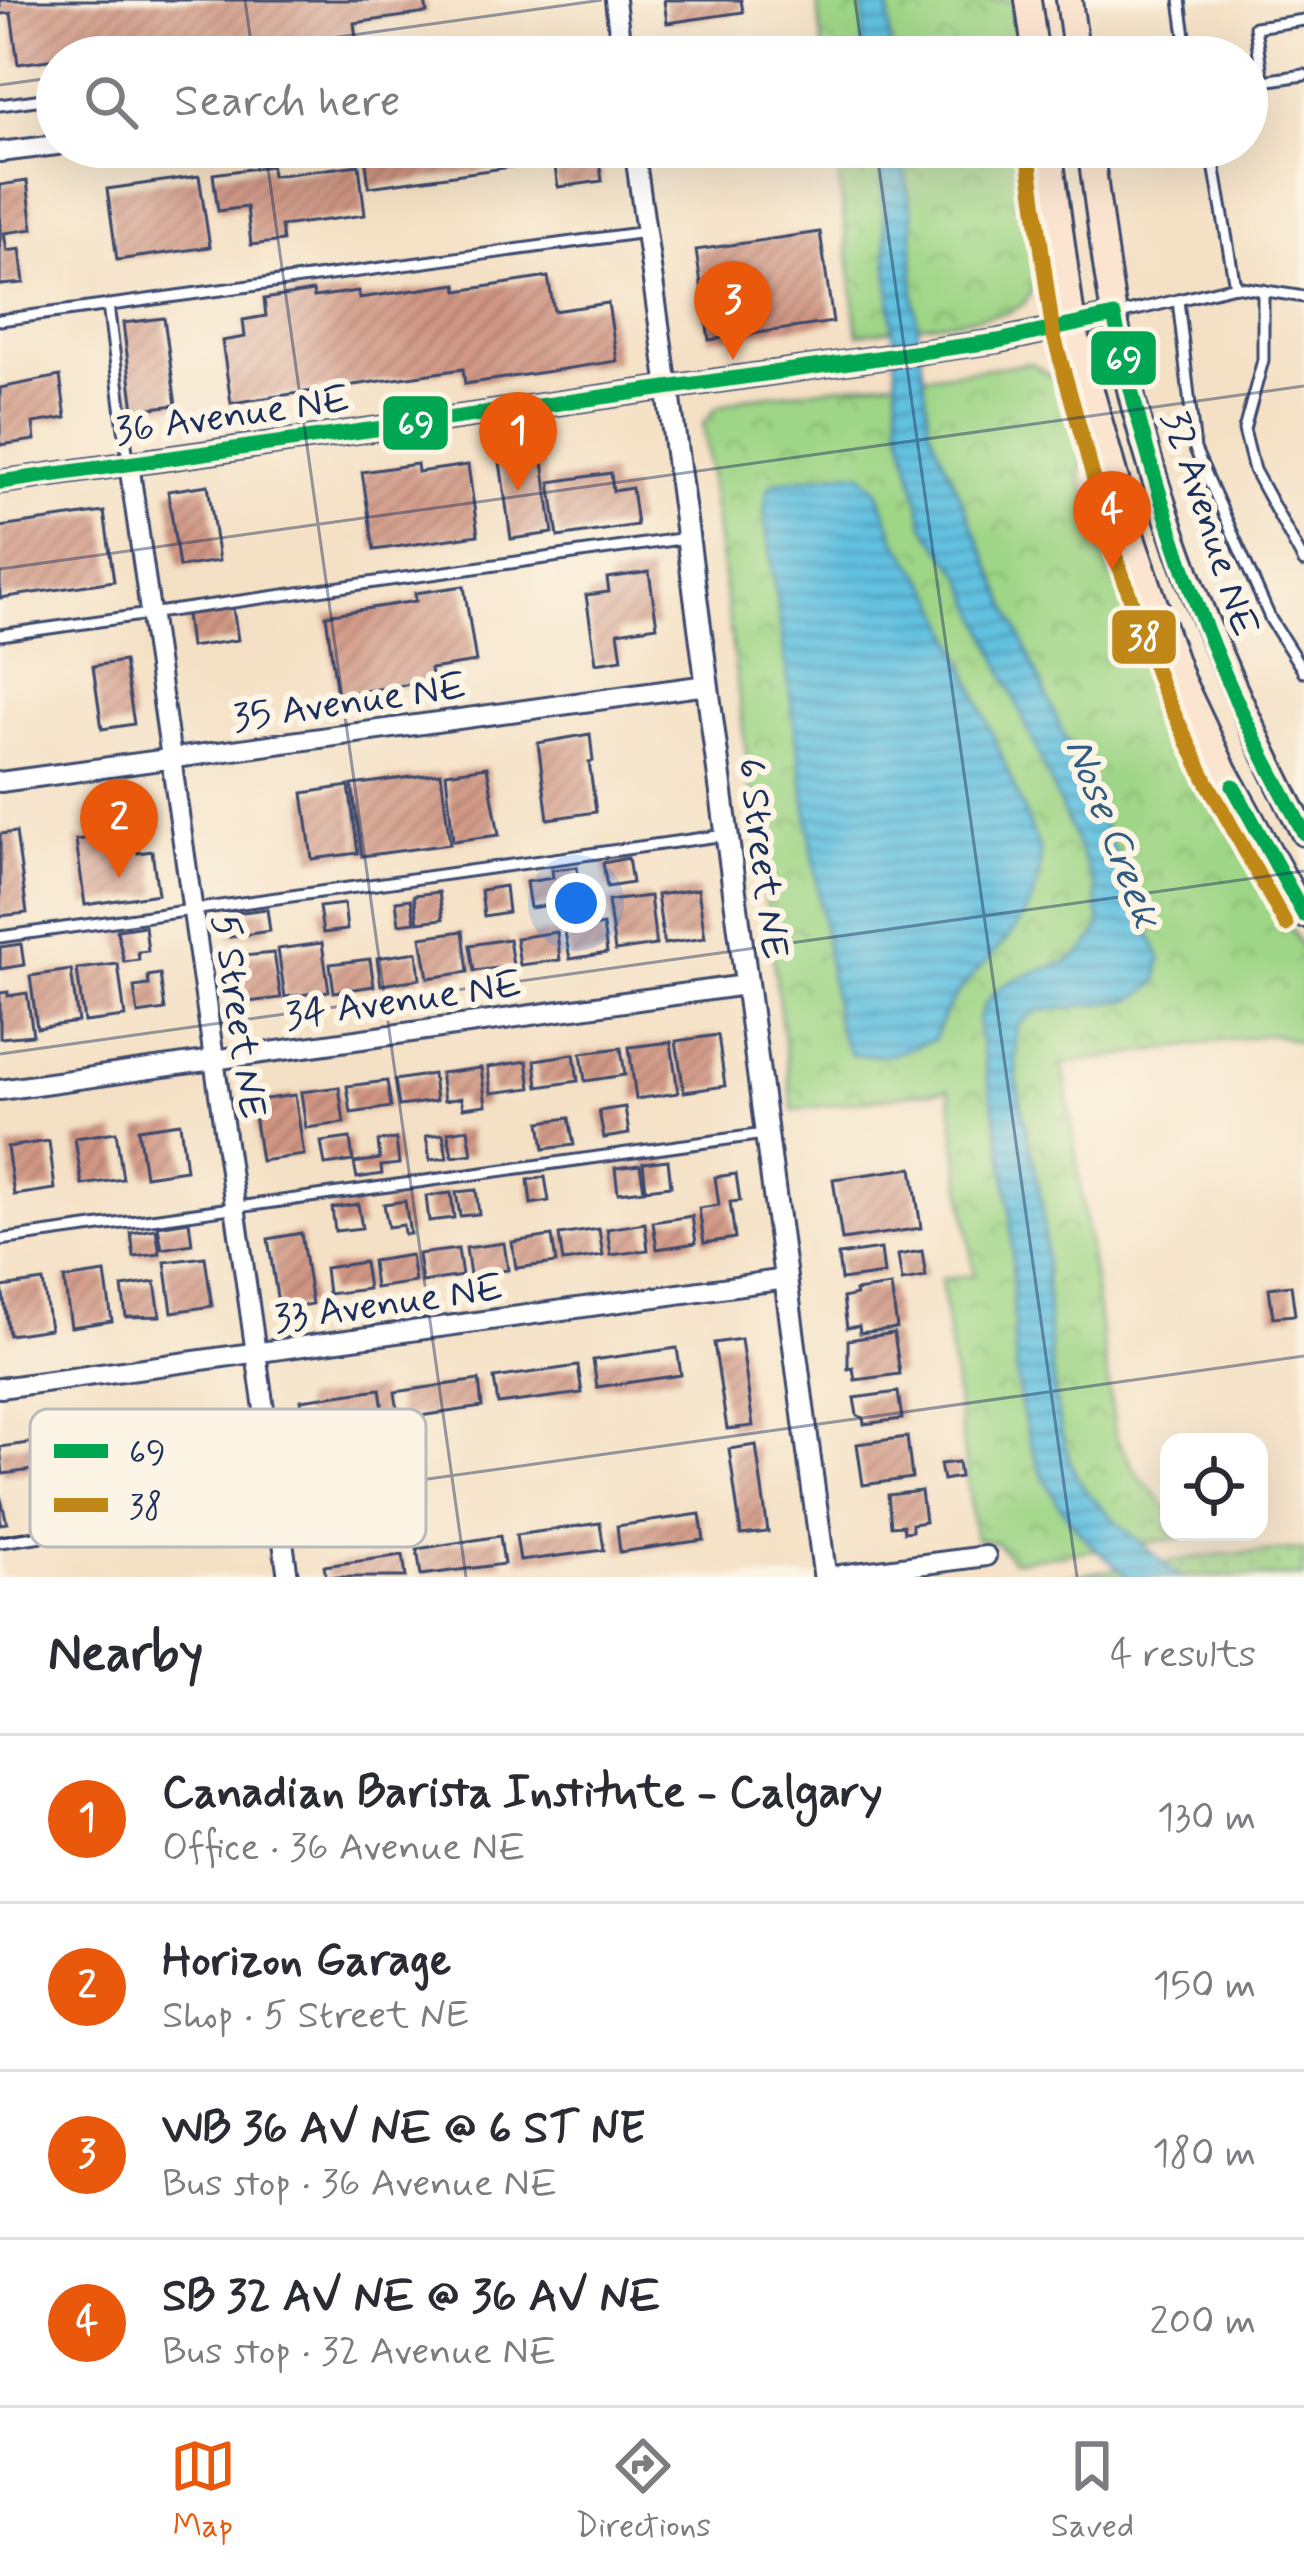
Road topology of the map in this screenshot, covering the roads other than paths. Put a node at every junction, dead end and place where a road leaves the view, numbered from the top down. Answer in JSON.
{"nodes":[{"id":1,"x":614,"y":0,"type":"edge"},
{"id":2,"x":1028,"y":0,"type":"edge"},
{"id":3,"x":1069,"y":0,"type":"edge"},
{"id":4,"x":1180,"y":0,"type":"edge"},
{"id":5,"x":1304,"y":20,"type":"edge"},
{"id":6,"x":619,"y":36,"type":"edge"},
{"id":7,"x":1033,"y":36,"type":"edge"},
{"id":8,"x":1074,"y":36,"type":"edge"},
{"id":9,"x":1185,"y":36,"type":"edge"},
{"id":10,"x":1256,"y":36,"type":"edge"},
{"id":11,"x":1304,"y":75,"type":"edge"},
{"id":12,"x":1268,"y":80,"type":"edge"},
{"id":13,"x":36,"y":100,"type":"edge"},
{"id":14,"x":0,"y":105,"type":"edge"},
{"id":15,"x":36,"y":148,"type":"edge"},
{"id":16,"x":0,"y":152,"type":"edge"},
{"id":17,"x":637,"y":168,"type":"edge"},
{"id":18,"x":1051,"y":168,"type":"edge"},
{"id":19,"x":1093,"y":168,"type":"edge"},
{"id":20,"x":1215,"y":168,"type":"edge"},
{"id":21,"x":646,"y":232,"type":"junction"},
{"id":22,"x":1235,"y":286,"type":"junction"},
{"id":23,"x":1263,"y":290,"type":"junction"},
{"id":24,"x":1304,"y":297,"type":"edge"},
{"id":25,"x":1178,"y":300,"type":"junction"},
{"id":26,"x":108,"y":305,"type":"junction"},
{"id":27,"x":1114,"y":316,"type":"junction"},
{"id":28,"x":0,"y":320,"type":"edge"},
{"id":29,"x":1073,"y":327,"type":"junction"},
{"id":30,"x":668,"y":388,"type":"junction"},
{"id":31,"x":129,"y":464,"type":"junction"},
{"id":32,"x":0,"y":482,"type":"edge"},
{"id":33,"x":687,"y":538,"type":"junction"},
{"id":34,"x":1304,"y":562,"type":"edge"},
{"id":35,"x":150,"y":614,"type":"junction"},
{"id":36,"x":0,"y":635,"type":"edge"},
{"id":37,"x":1304,"y":672,"type":"edge"},
{"id":38,"x":706,"y":685,"type":"junction"},
{"id":39,"x":173,"y":758,"type":"junction"},
{"id":40,"x":0,"y":782,"type":"edge"},
{"id":41,"x":1304,"y":833,"type":"edge"},
{"id":42,"x":726,"y":835,"type":"junction"},
{"id":43,"x":193,"y":910,"type":"junction"},
{"id":44,"x":1304,"y":914,"type":"edge"},
{"id":45,"x":0,"y":937,"type":"edge"},
{"id":46,"x":745,"y":985,"type":"junction"},
{"id":47,"x":214,"y":1057,"type":"junction"},
{"id":48,"x":0,"y":1090,"type":"edge"},
{"id":49,"x":764,"y":1134,"type":"junction"},
{"id":50,"x":234,"y":1206,"type":"junction"},
{"id":51,"x":0,"y":1240,"type":"edge"},
{"id":52,"x":785,"y":1279,"type":"junction"},
{"id":53,"x":255,"y":1352,"type":"junction"},
{"id":54,"x":0,"y":1388,"type":"edge"},
{"id":55,"x":263,"y":1409,"type":"edge"},
{"id":56,"x":30,"y":1538,"type":"edge"},
{"id":57,"x":0,"y":1542,"type":"edge"},
{"id":58,"x":284,"y":1547,"type":"edge"},
{"id":59,"x":986,"y":1556,"type":"dead end"},
{"id":60,"x":288,"y":1577,"type":"edge"},
{"id":61,"x":824,"y":1577,"type":"edge"}],
"edges":[{"from":1,"to":6,"type":"street"},
{"from":2,"to":7,"type":"main road"},
{"from":3,"to":8,"type":"main road"},
{"from":4,"to":9,"type":"lane"},
{"from":5,"to":10,"type":"lane"},
{"from":11,"to":12,"type":"lane"},
{"from":13,"to":14,"type":"lane"},
{"from":15,"to":16,"type":"street"},
{"from":17,"to":21,"type":"street","name":"6 Street NE"},
{"from":18,"to":29,"type":"main road","name":"32 Avenue NE"},
{"from":19,"to":27,"type":"main road","name":"32 Avenue NE"},
{"from":20,"to":22,"type":"lane"},
{"from":21,"to":26,"type":"lane"},
{"from":21,"to":30,"type":"street","name":"6 Street NE"},
{"from":22,"to":23,"type":"lane"},
{"from":22,"to":25,"type":"lane"},
{"from":23,"to":24,"type":"lane"},
{"from":23,"to":34,"type":"lane"},
{"from":25,"to":27,"type":"lane"},
{"from":25,"to":37,"type":"lane"},
{"from":26,"to":28,"type":"lane"},
{"from":26,"to":31,"type":"lane"},
{"from":27,"to":29,"type":"street","name":"36 Avenue NE"},
{"from":27,"to":41,"type":"main road","name":"32 Avenue NE"},
{"from":29,"to":30,"type":"street","name":"36 Avenue NE"},
{"from":29,"to":44,"type":"main road","name":"32 Avenue NE"},
{"from":30,"to":31,"type":"street","name":"36 Avenue NE"},
{"from":30,"to":33,"type":"street","name":"6 Street NE"},
{"from":31,"to":32,"type":"street","name":"36 Avenue NE"},
{"from":31,"to":35,"type":"street","name":"5 Street NE"},
{"from":33,"to":35,"type":"lane"},
{"from":33,"to":38,"type":"street","name":"6 Street NE"},
{"from":35,"to":36,"type":"lane"},
{"from":35,"to":39,"type":"street","name":"5 Street NE"},
{"from":38,"to":39,"type":"street","name":"35 Avenue NE"},
{"from":38,"to":42,"type":"street","name":"6 Street NE"},
{"from":39,"to":40,"type":"street","name":"35 Avenue NE"},
{"from":39,"to":43,"type":"street","name":"5 Street NE"},
{"from":42,"to":43,"type":"lane"},
{"from":42,"to":46,"type":"street","name":"6 Street NE"},
{"from":43,"to":45,"type":"lane"},
{"from":43,"to":47,"type":"street","name":"5 Street NE"},
{"from":46,"to":47,"type":"street","name":"34 Avenue NE"},
{"from":46,"to":49,"type":"street","name":"6 Street NE"},
{"from":47,"to":48,"type":"street","name":"34 Avenue NE"},
{"from":47,"to":50,"type":"street","name":"5 Street NE"},
{"from":49,"to":50,"type":"lane"},
{"from":49,"to":52,"type":"street","name":"6 Street NE"},
{"from":50,"to":51,"type":"lane"},
{"from":50,"to":53,"type":"street","name":"5 Street NE"},
{"from":52,"to":53,"type":"street","name":"33 Avenue NE"},
{"from":52,"to":61,"type":"street","name":"6 Street NE"},
{"from":53,"to":54,"type":"street","name":"33 Avenue NE"},
{"from":53,"to":55,"type":"street","name":"5 Street NE"},
{"from":56,"to":57,"type":"lane"},
{"from":58,"to":60,"type":"street","name":"5 Street NE"},
{"from":59,"to":61,"type":"street"}]}
